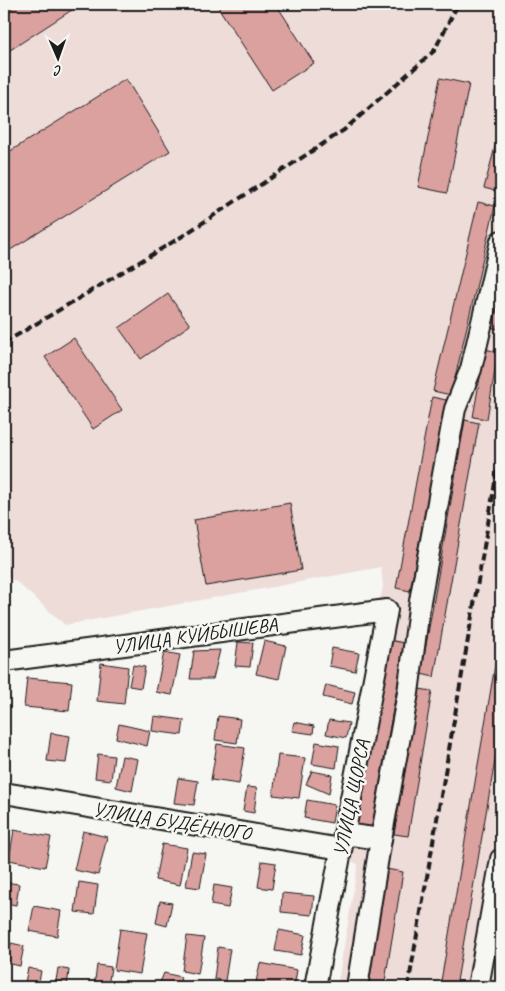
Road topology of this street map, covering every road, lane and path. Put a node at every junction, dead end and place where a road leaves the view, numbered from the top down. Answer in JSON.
{"nodes":[{"id":1,"x":501,"y":240,"type":"edge"},
{"id":2,"x":387,"y":610,"type":"joint"},
{"id":3,"x":4,"y":661,"type":"edge"},
{"id":4,"x":4,"y":793,"type":"edge"},
{"id":5,"x":381,"y":839,"type":"junction"},
{"id":6,"x":342,"y":841,"type":"junction"},
{"id":7,"x":501,"y":862,"type":"edge"},
{"id":8,"x":315,"y":987,"type":"edge"},
{"id":9,"x":357,"y":987,"type":"edge"},
{"id":10,"x":478,"y":987,"type":"edge"}],
"edges":[{"from":1,"to":5,"type":"street"},
{"from":2,"to":3,"type":"street","name":"УЛИЦА КУЙБЫШЕВА"},
{"from":2,"to":6,"type":"street","name":"УЛИЦА ЩОРСА"},
{"from":4,"to":6,"type":"street","name":"УЛИЦА БУДЁННОГО"},
{"from":5,"to":6,"type":"street","name":"УЛИЦА БУДЁННОГО"},
{"from":5,"to":9,"type":"street"},
{"from":6,"to":8,"type":"street","name":"УЛИЦА ЩОРСА"},
{"from":7,"to":10,"type":"street"}]}
